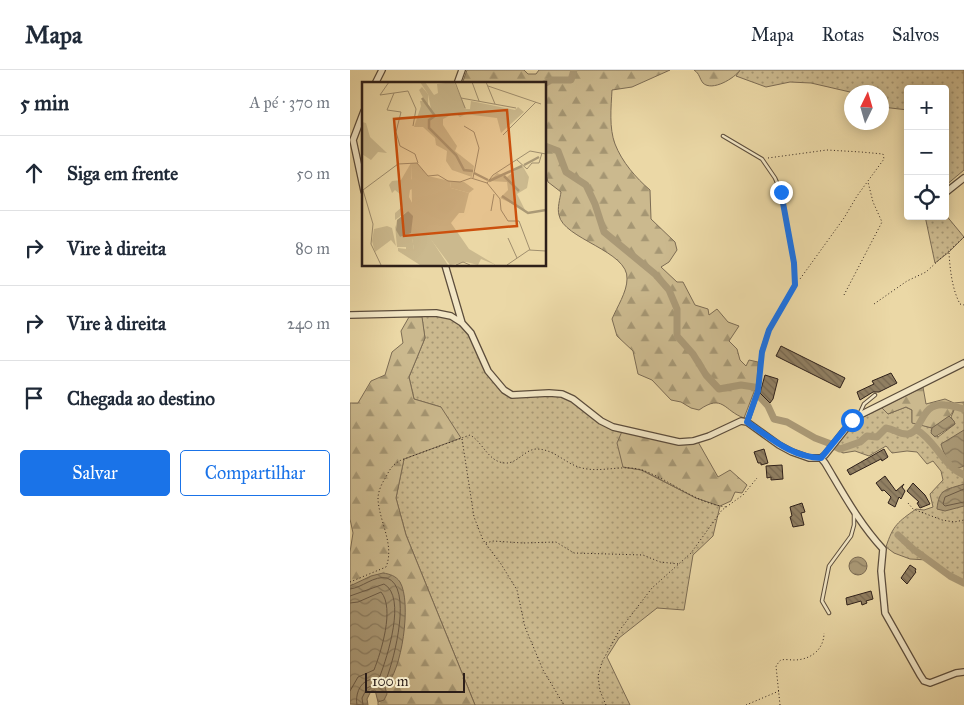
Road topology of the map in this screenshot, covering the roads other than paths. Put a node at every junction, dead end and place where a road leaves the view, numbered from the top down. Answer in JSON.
{"nodes":[{"id":1,"x":382,"y":70,"type":"edge"},
{"id":2,"x":462,"y":70,"type":"edge"},
{"id":3,"x":376,"y":82,"type":"edge"},
{"id":4,"x":458,"y":82,"type":"edge"},
{"id":5,"x":362,"y":116,"type":"edge"},
{"id":6,"x":723,"y":136,"type":"dead end"},
{"id":7,"x":964,"y":178,"type":"edge"},
{"id":8,"x":362,"y":182,"type":"edge"},
{"id":9,"x":949,"y":190,"type":"edge"},
{"id":10,"x":445,"y":266,"type":"edge"},
{"id":11,"x":350,"y":314,"type":"edge"},
{"id":12,"x":462,"y":323,"type":"junction"},
{"id":13,"x":964,"y":363,"type":"edge"},
{"id":14,"x":875,"y":395,"type":"dead end"},
{"id":15,"x":858,"y":416,"type":"junction"},
{"id":16,"x":747,"y":422,"type":"junction"},
{"id":17,"x":821,"y":458,"type":"junction"},
{"id":18,"x":854,"y":512,"type":"junction"},
{"id":19,"x":828,"y":613,"type":"dead end"},
{"id":20,"x":964,"y":672,"type":"edge"}],
"edges":[{"from":1,"to":3,"type":"street"},
{"from":2,"to":4,"type":"street"},
{"from":5,"to":8,"type":"street"},
{"from":6,"to":16,"type":"lane"},
{"from":7,"to":9,"type":"street"},
{"from":10,"to":12,"type":"street"},
{"from":11,"to":12,"type":"street"},
{"from":12,"to":16,"type":"street"},
{"from":13,"to":15,"type":"street"},
{"from":14,"to":15,"type":"lane"},
{"from":15,"to":17,"type":"street"},
{"from":16,"to":17,"type":"street"},
{"from":17,"to":18,"type":"street"},
{"from":18,"to":19,"type":"lane"},
{"from":18,"to":20,"type":"street"}]}
